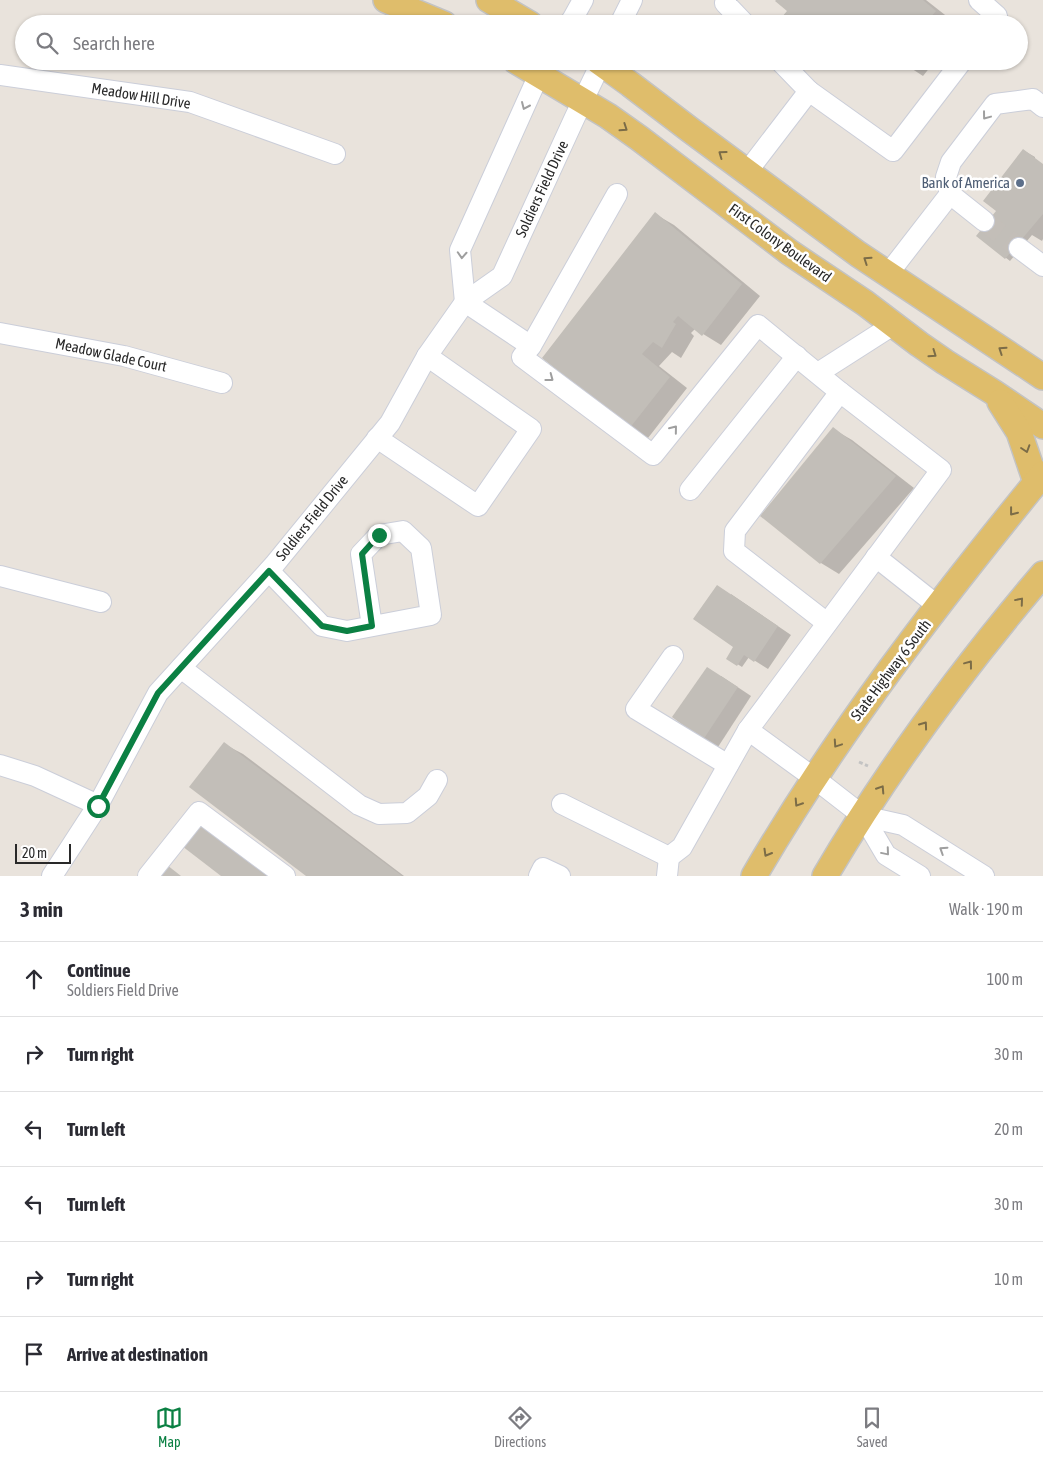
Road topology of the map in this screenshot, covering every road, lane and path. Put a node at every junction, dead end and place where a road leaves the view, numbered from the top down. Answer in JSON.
{"nodes":[{"id":1,"x":386,"y":0,"type":"edge"},
{"id":2,"x":489,"y":0,"type":"edge"},
{"id":3,"x":583,"y":0,"type":"edge"},
{"id":4,"x":632,"y":0,"type":"edge"},
{"id":5,"x":726,"y":0,"type":"edge"},
{"id":6,"x":979,"y":0,"type":"edge"},
{"id":7,"x":422,"y":15,"type":"edge"},
{"id":8,"x":515,"y":15,"type":"edge"},
{"id":9,"x":575,"y":15,"type":"edge"},
{"id":10,"x":624,"y":15,"type":"edge"},
{"id":11,"x":736,"y":15,"type":"edge"},
{"id":12,"x":997,"y":15,"type":"edge"},
{"id":13,"x":541,"y":70,"type":"edge"},
{"id":14,"x":544,"y":70,"type":"edge"},
{"id":15,"x":597,"y":70,"type":"edge"},
{"id":16,"x":611,"y":70,"type":"edge"},
{"id":17,"x":789,"y":70,"type":"edge"},
{"id":18,"x":955,"y":70,"type":"edge"},
{"id":19,"x":0,"y":75,"type":"edge"},
{"id":20,"x":809,"y":91,"type":"junction"},
{"id":21,"x":1040,"y":98,"type":"edge"},
{"id":22,"x":583,"y":102,"type":"junction"},
{"id":23,"x":335,"y":154,"type":"dead end"},
{"id":24,"x":747,"y":172,"type":"junction"},
{"id":25,"x":617,"y":194,"type":"dead end"},
{"id":26,"x":950,"y":194,"type":"junction"},
{"id":27,"x":984,"y":221,"type":"tunnel mouth"},
{"id":28,"x":1019,"y":248,"type":"tunnel mouth"},
{"id":29,"x":1043,"y":266,"type":"edge"},
{"id":30,"x":888,"y":274,"type":"junction"},
{"id":31,"x":465,"y":302,"type":"junction"},
{"id":32,"x":893,"y":325,"type":"junction"},
{"id":33,"x":0,"y":333,"type":"edge"},
{"id":34,"x":531,"y":346,"type":"junction"},
{"id":35,"x":427,"y":356,"type":"junction"},
{"id":36,"x":796,"y":356,"type":"junction"},
{"id":37,"x":818,"y":373,"type":"junction"},
{"id":38,"x":1043,"y":377,"type":"edge"},
{"id":39,"x":222,"y":382,"type":"dead end"},
{"id":40,"x":840,"y":392,"type":"junction"},
{"id":41,"x":993,"y":392,"type":"junction"},
{"id":42,"x":1043,"y":426,"type":"edge"},
{"id":43,"x":377,"y":438,"type":"junction"},
{"id":44,"x":1040,"y":478,"type":"edge"},
{"id":45,"x":690,"y":490,"type":"dead end"},
{"id":46,"x":876,"y":557,"type":"junction"},
{"id":47,"x":269,"y":571,"type":"junction"},
{"id":48,"x":1043,"y":574,"type":"edge"},
{"id":49,"x":0,"y":576,"type":"edge"},
{"id":50,"x":101,"y":602,"type":"dead end"},
{"id":51,"x":938,"y":606,"type":"junction"},
{"id":52,"x":827,"y":623,"type":"junction"},
{"id":53,"x":372,"y":626,"type":"junction"},
{"id":54,"x":673,"y":656,"type":"dead end"},
{"id":55,"x":181,"y":668,"type":"junction"},
{"id":56,"x":748,"y":730,"type":"junction"},
{"id":57,"x":859,"y":762,"type":"dead end"},
{"id":58,"x":0,"y":765,"type":"edge"},
{"id":59,"x":728,"y":766,"type":"junction"},
{"id":60,"x":868,"y":766,"type":"dead end"},
{"id":61,"x":814,"y":778,"type":"junction"},
{"id":62,"x":437,"y":780,"type":"dead end"},
{"id":63,"x":562,"y":804,"type":"dead end"},
{"id":64,"x":98,"y":806,"type":"junction"},
{"id":65,"x":863,"y":816,"type":"junction"},
{"id":66,"x":668,"y":866,"type":"edge"},
{"id":67,"x":52,"y":876,"type":"edge"},
{"id":68,"x":148,"y":876,"type":"edge"},
{"id":69,"x":285,"y":876,"type":"edge"},
{"id":70,"x":539,"y":876,"type":"edge"},
{"id":71,"x":560,"y":876,"type":"edge"},
{"id":72,"x":754,"y":876,"type":"edge"},
{"id":73,"x":825,"y":876,"type":"edge"},
{"id":74,"x":920,"y":876,"type":"edge"},
{"id":75,"x":984,"y":876,"type":"edge"}],
"edges":[{"from":1,"to":7,"type":"main road"},
{"from":2,"to":8,"type":"main road"},
{"from":3,"to":9,"type":"street"},
{"from":4,"to":10,"type":"street"},
{"from":5,"to":11,"type":"street"},
{"from":6,"to":12,"type":"street"},
{"from":13,"to":31,"type":"street","one_way":true},
{"from":14,"to":22,"type":"main road","name":"First Colony Boulevard"},
{"from":15,"to":22,"type":"street","name":"Soldiers Field Drive"},
{"from":24,"to":16,"type":"main road","one_way":true},
{"from":17,"to":20,"type":"street"},
{"from":18,"to":20,"type":"street"},
{"from":19,"to":23,"type":"street","name":"Meadow Hill Drive"},
{"from":20,"to":24,"type":"street"},
{"from":21,"to":26,"type":"street","one_way":true},
{"from":22,"to":31,"type":"street","name":"Soldiers Field Drive"},
{"from":22,"to":32,"type":"main road","name":"First Colony Boulevard","one_way":true},
{"from":30,"to":24,"type":"main road","one_way":true},
{"from":25,"to":34,"type":"street"},
{"from":26,"to":27,"type":"street"},
{"from":26,"to":30,"type":"street"},
{"from":28,"to":29,"type":"street"},
{"from":38,"to":30,"type":"main road","one_way":true},
{"from":31,"to":34,"type":"street"},
{"from":31,"to":35,"type":"street","name":"Soldiers Field Drive"},
{"from":32,"to":37,"type":"street"},
{"from":32,"to":41,"type":"main road","name":"First Colony Boulevard","one_way":true},
{"from":33,"to":39,"type":"street","name":"Meadow Glade Court"},
{"from":34,"to":36,"type":"street","one_way":true},
{"from":35,"to":43,"type":"street","name":"Soldiers Field Drive"},
{"from":35,"to":43,"type":"street"},
{"from":36,"to":37,"type":"street"},
{"from":36,"to":45,"type":"street"},
{"from":37,"to":40,"type":"street"},
{"from":40,"to":46,"type":"street"},
{"from":40,"to":52,"type":"street"},
{"from":41,"to":42,"type":"main road","name":"First Colony Boulevard"},
{"from":41,"to":44,"type":"main road","one_way":true},
{"from":43,"to":47,"type":"street","name":"Soldiers Field Drive"},
{"from":44,"to":51,"type":"main road","name":"State Highway 6 South","one_way":true},
{"from":46,"to":51,"type":"street"},
{"from":46,"to":52,"type":"street"},
{"from":47,"to":53,"type":"street"},
{"from":47,"to":55,"type":"street","name":"Soldiers Field Drive"},
{"from":65,"to":48,"type":"main road","one_way":true},
{"from":49,"to":50,"type":"street"},
{"from":51,"to":61,"type":"main road","name":"State Highway 6 South","one_way":true},
{"from":52,"to":56,"type":"street"},
{"from":53,"to":53,"type":"street"},
{"from":54,"to":59,"type":"street"},
{"from":55,"to":62,"type":"street"},
{"from":55,"to":64,"type":"street","name":"Soldiers Field Drive"},
{"from":56,"to":59,"type":"street"},
{"from":56,"to":61,"type":"street"},
{"from":57,"to":60,"type":"path"},
{"from":58,"to":64,"type":"street"},
{"from":59,"to":66,"type":"street"},
{"from":61,"to":65,"type":"street"},
{"from":61,"to":72,"type":"main road","name":"State Highway 6 South","one_way":true},
{"from":63,"to":66,"type":"street"},
{"from":64,"to":67,"type":"street","name":"Soldiers Field Drive"},
{"from":65,"to":73,"type":"main road"},
{"from":65,"to":74,"type":"street","one_way":true},
{"from":75,"to":65,"type":"street","one_way":true},
{"from":68,"to":69,"type":"street"},
{"from":70,"to":71,"type":"street"}]}
